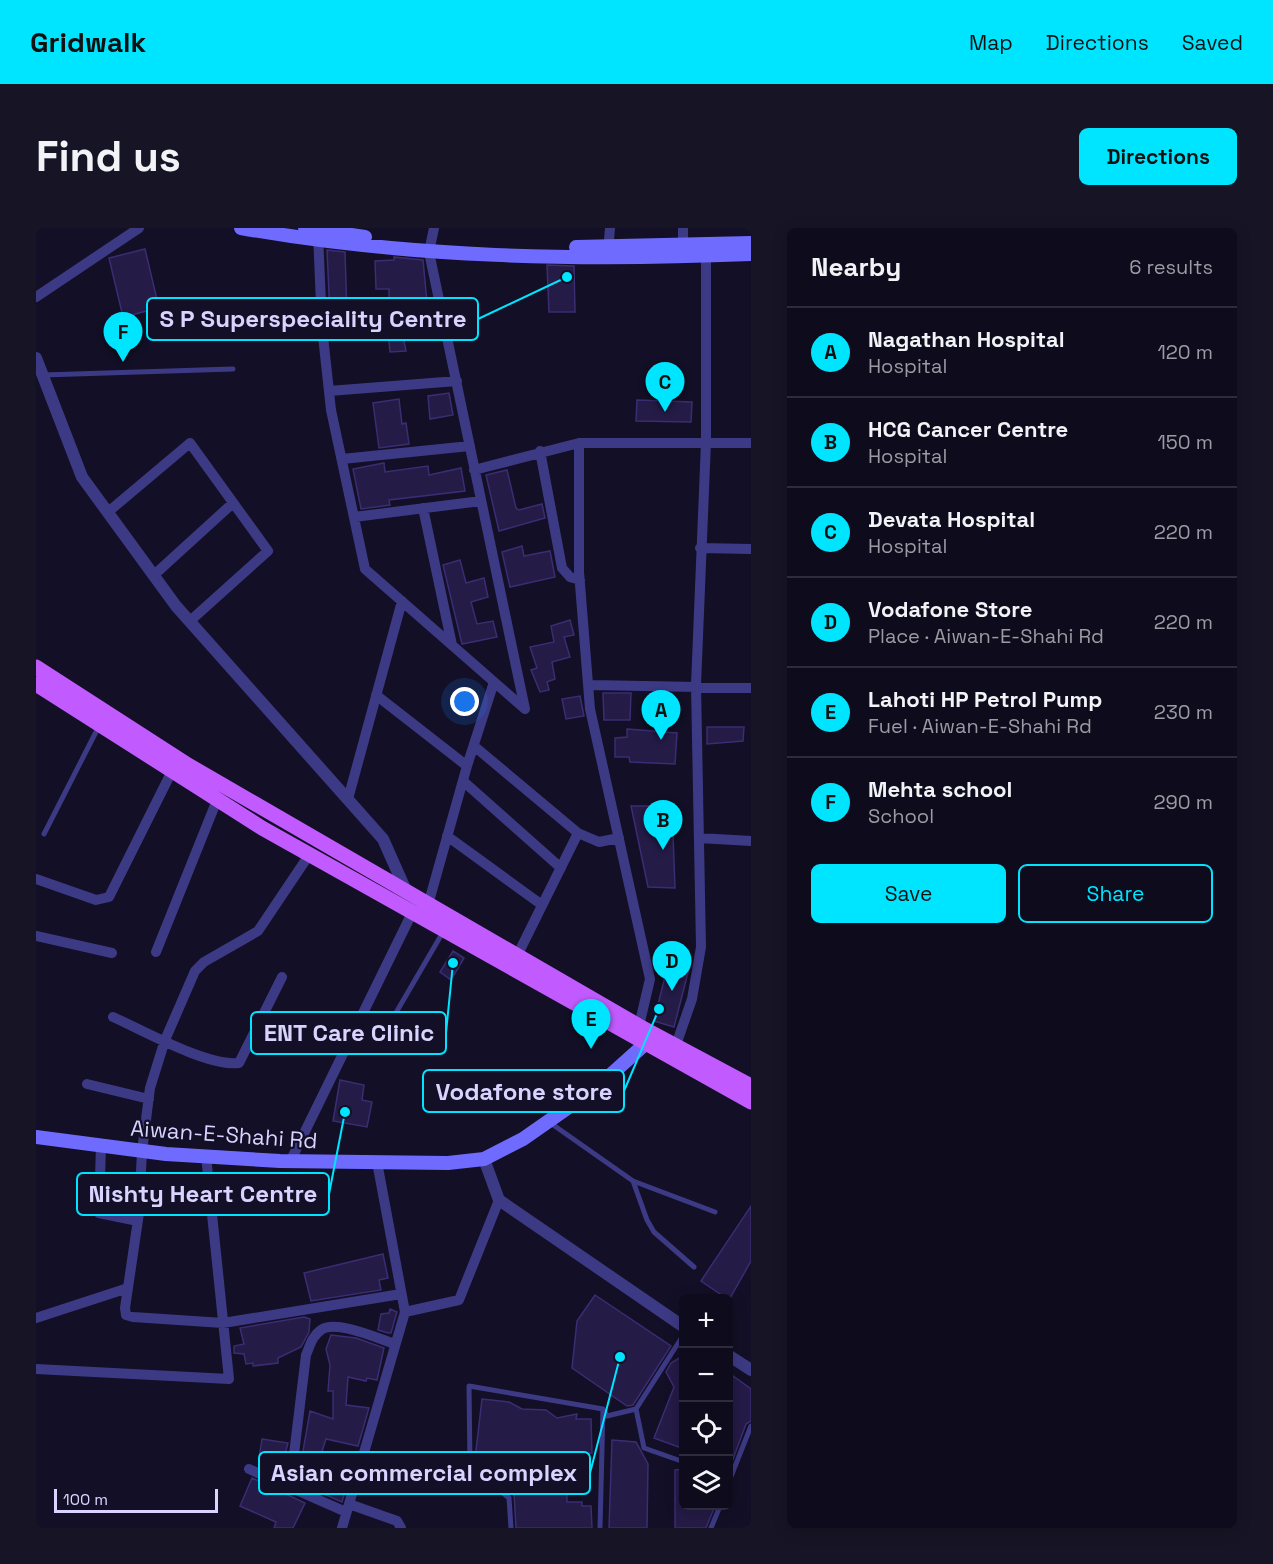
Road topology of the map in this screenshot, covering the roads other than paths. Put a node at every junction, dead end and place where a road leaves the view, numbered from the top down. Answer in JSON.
{"nodes":[{"id":1,"x":139,"y":228,"type":"edge"},
{"id":2,"x":241,"y":228,"type":"edge"},
{"id":3,"x":434,"y":228,"type":"edge"},
{"id":4,"x":610,"y":228,"type":"edge"},
{"id":5,"x":683,"y":228,"type":"edge"},
{"id":6,"x":271,"y":231,"type":"edge"},
{"id":7,"x":344,"y":231,"type":"edge"},
{"id":8,"x":313,"y":233,"type":"edge"},
{"id":9,"x":751,"y":243,"type":"edge"},
{"id":10,"x":683,"y":246,"type":"junction"},
{"id":11,"x":430,"y":248,"type":"junction"},
{"id":12,"x":707,"y":250,"type":"junction"},
{"id":13,"x":608,"y":252,"type":"junction"},
{"id":14,"x":751,"y":254,"type":"edge"},
{"id":15,"x":36,"y":297,"type":"edge"},
{"id":16,"x":446,"y":321,"type":"junction"},
{"id":17,"x":322,"y":327,"type":"junction"},
{"id":18,"x":36,"y":358,"type":"edge"},
{"id":19,"x":233,"y":369,"type":"dead end"},
{"id":20,"x":40,"y":375,"type":"junction"},
{"id":21,"x":457,"y":381,"type":"junction"},
{"id":22,"x":329,"y":391,"type":"junction"},
{"id":23,"x":706,"y":442,"type":"junction"},
{"id":24,"x":579,"y":443,"type":"junction"},
{"id":25,"x":751,"y":443,"type":"edge"},
{"id":26,"x":470,"y":446,"type":"junction"},
{"id":27,"x":540,"y":451,"type":"junction"},
{"id":28,"x":342,"y":459,"type":"junction"},
{"id":29,"x":474,"y":470,"type":"junction"},
{"id":30,"x":481,"y":501,"type":"junction"},
{"id":31,"x":233,"y":503,"type":"junction"},
{"id":32,"x":423,"y":508,"type":"junction"},
{"id":33,"x":108,"y":512,"type":"junction"},
{"id":34,"x":354,"y":517,"type":"junction"},
{"id":35,"x":700,"y":548,"type":"junction"},
{"id":36,"x":751,"y":549,"type":"edge"},
{"id":37,"x":154,"y":575,"type":"junction"},
{"id":38,"x":580,"y":580,"type":"junction"},
{"id":39,"x":402,"y":601,"type":"junction"},
{"id":40,"x":190,"y":621,"type":"junction"},
{"id":41,"x":452,"y":645,"type":"junction"},
{"id":42,"x":36,"y":667,"type":"edge"},
{"id":43,"x":494,"y":681,"type":"junction"},
{"id":44,"x":36,"y":684,"type":"edge"},
{"id":45,"x":590,"y":685,"type":"junction"},
{"id":46,"x":696,"y":685,"type":"junction"},
{"id":47,"x":751,"y":688,"type":"edge"},
{"id":48,"x":376,"y":695,"type":"junction"},
{"id":49,"x":100,"y":725,"type":"junction"},
{"id":50,"x":474,"y":746,"type":"junction"},
{"id":51,"x":467,"y":766,"type":"junction"},
{"id":52,"x":172,"y":771,"type":"junction"},
{"id":53,"x":463,"y":781,"type":"junction"},
{"id":54,"x":348,"y":799,"type":"junction"},
{"id":55,"x":217,"y":800,"type":"junction"},
{"id":56,"x":578,"y":833,"type":"junction"},
{"id":57,"x":44,"y":834,"type":"dead end"},
{"id":58,"x":447,"y":836,"type":"junction"},
{"id":59,"x":619,"y":838,"type":"junction"},
{"id":60,"x":699,"y":838,"type":"junction"},
{"id":61,"x":751,"y":841,"type":"edge"},
{"id":62,"x":309,"y":855,"type":"junction"},
{"id":63,"x":561,"y":868,"type":"junction"},
{"id":64,"x":36,"y":879,"type":"edge"},
{"id":65,"x":407,"y":893,"type":"junction"},
{"id":66,"x":428,"y":905,"type":"junction"},
{"id":67,"x":542,"y":905,"type":"junction"},
{"id":68,"x":412,"y":913,"type":"junction"},
{"id":69,"x":444,"y":931,"type":"junction"},
{"id":70,"x":36,"y":936,"type":"edge"},
{"id":71,"x":156,"y":952,"type":"dead end"},
{"id":72,"x":112,"y":953,"type":"dead end"},
{"id":73,"x":517,"y":956,"type":"junction"},
{"id":74,"x":282,"y":976,"type":"dead end"},
{"id":75,"x":113,"y":1017,"type":"dead end"},
{"id":76,"x":639,"y":1026,"type":"junction"},
{"id":77,"x":651,"y":1039,"type":"junction"},
{"id":78,"x":165,"y":1040,"type":"junction"},
{"id":79,"x":676,"y":1045,"type":"junction"},
{"id":80,"x":376,"y":1047,"type":"dead end"},
{"id":81,"x":87,"y":1084,"type":"dead end"},
{"id":82,"x":751,"y":1086,"type":"edge"},
{"id":83,"x":149,"y":1100,"type":"junction"},
{"id":84,"x":751,"y":1101,"type":"edge"},
{"id":85,"x":549,"y":1122,"type":"junction"},
{"id":86,"x":36,"y":1137,"type":"edge"},
{"id":87,"x":101,"y":1145,"type":"junction"},
{"id":88,"x":142,"y":1151,"type":"junction"},
{"id":89,"x":206,"y":1156,"type":"junction"},
{"id":90,"x":484,"y":1159,"type":"junction"},
{"id":91,"x":291,"y":1162,"type":"junction"},
{"id":92,"x":377,"y":1162,"type":"junction"},
{"id":93,"x":633,"y":1181,"type":"junction"},
{"id":94,"x":499,"y":1200,"type":"junction"},
{"id":95,"x":715,"y":1212,"type":"dead end"},
{"id":96,"x":138,"y":1221,"type":"junction"},
{"id":97,"x":694,"y":1267,"type":"dead end"},
{"id":98,"x":128,"y":1288,"type":"junction"},
{"id":99,"x":401,"y":1294,"type":"junction"},
{"id":100,"x":405,"y":1312,"type":"junction"},
{"id":101,"x":36,"y":1318,"type":"edge"},
{"id":102,"x":223,"y":1323,"type":"junction"},
{"id":103,"x":679,"y":1324,"type":"edge"},
{"id":104,"x":679,"y":1342,"type":"edge"},
{"id":105,"x":395,"y":1344,"type":"junction"},
{"id":106,"x":733,"y":1359,"type":"edge"},
{"id":107,"x":36,"y":1369,"type":"edge"},
{"id":108,"x":751,"y":1370,"type":"edge"},
{"id":109,"x":603,"y":1409,"type":"junction"},
{"id":110,"x":636,"y":1409,"type":"junction"},
{"id":111,"x":751,"y":1426,"type":"edge"},
{"id":112,"x":679,"y":1460,"type":"edge"},
{"id":113,"x":249,"y":1469,"type":"dead end"},
{"id":114,"x":733,"y":1470,"type":"edge"},
{"id":115,"x":290,"y":1487,"type":"junction"},
{"id":116,"x":348,"y":1508,"type":"junction"},
{"id":117,"x":718,"y":1510,"type":"edge"},
{"id":118,"x":342,"y":1528,"type":"edge"},
{"id":119,"x":401,"y":1528,"type":"edge"},
{"id":120,"x":511,"y":1528,"type":"edge"},
{"id":121,"x":600,"y":1528,"type":"edge"},
{"id":122,"x":711,"y":1528,"type":"edge"}],
"edges":[{"from":1,"to":15,"type":"street"},
{"from":2,"to":6,"type":"main road"},
{"from":3,"to":11,"type":"street"},
{"from":4,"to":13,"type":"street"},
{"from":5,"to":10,"type":"street"},
{"from":6,"to":8,"type":"main road"},
{"from":7,"to":8,"type":"main road"},
{"from":7,"to":11,"type":"main road"},
{"from":8,"to":11,"type":"main road"},
{"from":8,"to":17,"type":"street"},
{"from":9,"to":12,"type":"main road"},
{"from":10,"to":12,"type":"main road"},
{"from":10,"to":13,"type":"main road"},
{"from":11,"to":13,"type":"main road"},
{"from":11,"to":16,"type":"street"},
{"from":12,"to":13,"type":"main road"},
{"from":12,"to":14,"type":"main road"},
{"from":12,"to":23,"type":"street"},
{"from":16,"to":17,"type":"street"},
{"from":16,"to":21,"type":"street"},
{"from":17,"to":22,"type":"street"},
{"from":18,"to":20,"type":"street"},
{"from":19,"to":20,"type":"lane"},
{"from":20,"to":33,"type":"street"},
{"from":21,"to":22,"type":"street"},
{"from":21,"to":26,"type":"street"},
{"from":22,"to":28,"type":"street"},
{"from":23,"to":24,"type":"street"},
{"from":23,"to":25,"type":"street"},
{"from":23,"to":35,"type":"street"},
{"from":24,"to":27,"type":"street"},
{"from":24,"to":38,"type":"street"},
{"from":26,"to":28,"type":"street"},
{"from":26,"to":29,"type":"street"},
{"from":27,"to":29,"type":"street"},
{"from":27,"to":38,"type":"street"},
{"from":28,"to":34,"type":"street"},
{"from":29,"to":30,"type":"street"},
{"from":30,"to":32,"type":"street"},
{"from":30,"to":43,"type":"street"},
{"from":31,"to":33,"type":"street"},
{"from":31,"to":37,"type":"street"},
{"from":31,"to":40,"type":"street"},
{"from":32,"to":34,"type":"street"},
{"from":32,"to":41,"type":"street"},
{"from":33,"to":37,"type":"street"},
{"from":34,"to":39,"type":"street"},
{"from":35,"to":36,"type":"street"},
{"from":35,"to":46,"type":"street"},
{"from":37,"to":40,"type":"street"},
{"from":38,"to":45,"type":"street"},
{"from":39,"to":41,"type":"street"},
{"from":39,"to":48,"type":"street"},
{"from":40,"to":54,"type":"street"},
{"from":41,"to":43,"type":"street"},
{"from":42,"to":65,"type":"main road"},
{"from":43,"to":50,"type":"street"},
{"from":44,"to":49,"type":"main road"},
{"from":45,"to":46,"type":"street"},
{"from":45,"to":59,"type":"street"},
{"from":46,"to":47,"type":"street"},
{"from":46,"to":60,"type":"street"},
{"from":48,"to":51,"type":"street"},
{"from":48,"to":54,"type":"street"},
{"from":49,"to":52,"type":"main road"},
{"from":49,"to":57,"type":"lane"},
{"from":50,"to":51,"type":"street"},
{"from":50,"to":56,"type":"street"},
{"from":51,"to":53,"type":"street"},
{"from":52,"to":55,"type":"main road"},
{"from":52,"to":64,"type":"street"},
{"from":53,"to":58,"type":"street"},
{"from":53,"to":63,"type":"street"},
{"from":54,"to":65,"type":"street"},
{"from":55,"to":62,"type":"main road"},
{"from":55,"to":71,"type":"street"},
{"from":56,"to":59,"type":"street"},
{"from":56,"to":63,"type":"street"},
{"from":58,"to":66,"type":"street"},
{"from":58,"to":67,"type":"street"},
{"from":59,"to":76,"type":"street"},
{"from":60,"to":61,"type":"street"},
{"from":60,"to":79,"type":"street"},
{"from":62,"to":68,"type":"main road"},
{"from":62,"to":78,"type":"street"},
{"from":63,"to":67,"type":"street"},
{"from":65,"to":66,"type":"main road"},
{"from":66,"to":73,"type":"main road"},
{"from":67,"to":73,"type":"street"},
{"from":68,"to":69,"type":"main road"},
{"from":68,"to":91,"type":"street"},
{"from":69,"to":77,"type":"main road"},
{"from":69,"to":80,"type":"lane"},
{"from":70,"to":72,"type":"street"},
{"from":73,"to":76,"type":"main road"},
{"from":74,"to":78,"type":"street"},
{"from":75,"to":78,"type":"street"},
{"from":76,"to":77,"type":"main road"},
{"from":77,"to":79,"type":"main road"},
{"from":77,"to":84,"type":"main road"},
{"from":77,"to":85,"type":"main road","name":"Aiwan-E-Shahi Rd"},
{"from":78,"to":83,"type":"street"},
{"from":79,"to":82,"type":"main road"},
{"from":81,"to":83,"type":"street"},
{"from":83,"to":88,"type":"street"},
{"from":85,"to":90,"type":"main road","name":"Aiwan-E-Shahi Rd"},
{"from":85,"to":93,"type":"lane"},
{"from":86,"to":87,"type":"main road","name":"Aiwan-E-Shahi Rd"},
{"from":87,"to":88,"type":"main road","name":"Aiwan-E-Shahi Rd"},
{"from":87,"to":96,"type":"street"},
{"from":88,"to":89,"type":"main road","name":"Aiwan-E-Shahi Rd"},
{"from":88,"to":96,"type":"street"},
{"from":89,"to":91,"type":"main road","name":"Aiwan-E-Shahi Rd"},
{"from":89,"to":102,"type":"street"},
{"from":90,"to":92,"type":"main road","name":"Aiwan-E-Shahi Rd"},
{"from":90,"to":94,"type":"street"},
{"from":91,"to":92,"type":"main road","name":"Aiwan-E-Shahi Rd"},
{"from":92,"to":99,"type":"street"},
{"from":93,"to":95,"type":"lane"},
{"from":93,"to":97,"type":"lane"},
{"from":94,"to":100,"type":"street"},
{"from":94,"to":103,"type":"street"},
{"from":96,"to":98,"type":"street"},
{"from":98,"to":101,"type":"street"},
{"from":98,"to":102,"type":"street"},
{"from":99,"to":100,"type":"street"},
{"from":99,"to":102,"type":"street"},
{"from":100,"to":105,"type":"street"},
{"from":102,"to":107,"type":"street"},
{"from":104,"to":110,"type":"lane"},
{"from":105,"to":115,"type":"street"},
{"from":105,"to":116,"type":"street"},
{"from":106,"to":108,"type":"street"},
{"from":109,"to":110,"type":"lane"},
{"from":109,"to":120,"type":"lane"},
{"from":109,"to":121,"type":"lane"},
{"from":110,"to":112,"type":"lane"},
{"from":111,"to":114,"type":"lane"},
{"from":113,"to":115,"type":"street"},
{"from":115,"to":116,"type":"street"},
{"from":116,"to":118,"type":"street"},
{"from":116,"to":119,"type":"street"},
{"from":117,"to":122,"type":"lane"}]}
